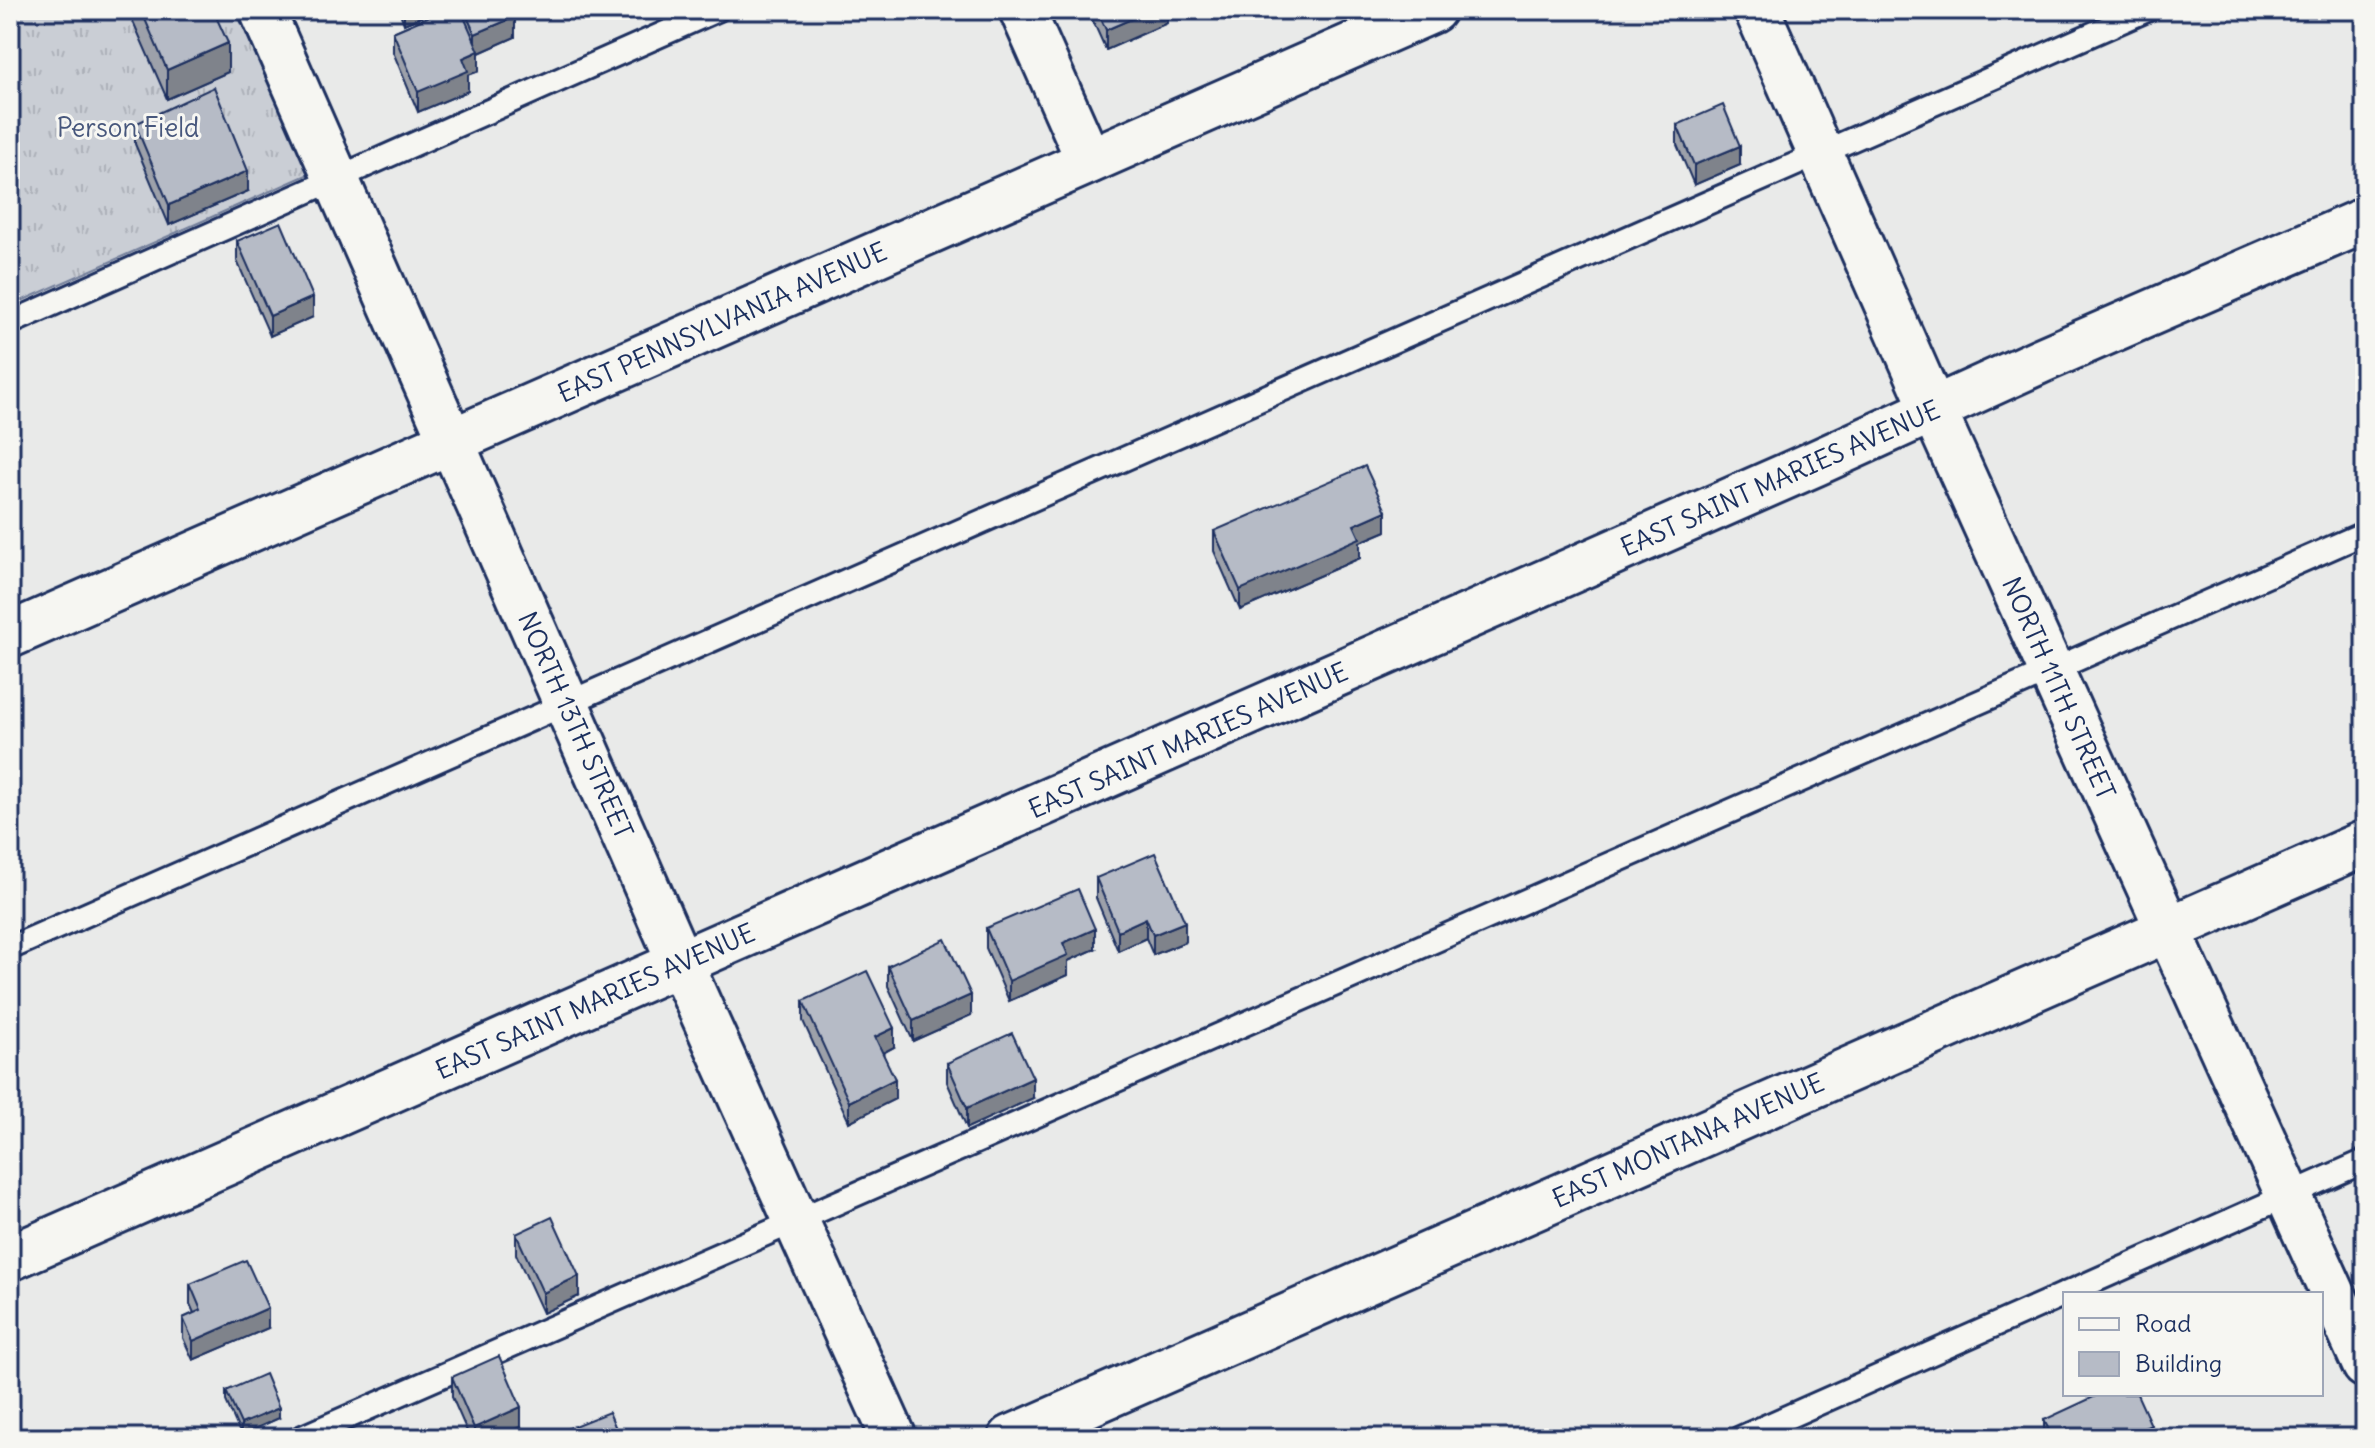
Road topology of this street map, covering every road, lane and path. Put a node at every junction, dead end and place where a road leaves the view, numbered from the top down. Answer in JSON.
{"nodes":[{"id":1,"x":262,"y":10,"type":"edge"},
{"id":2,"x":717,"y":10,"type":"edge"},
{"id":3,"x":1022,"y":10,"type":"edge"},
{"id":4,"x":1433,"y":10,"type":"edge"},
{"id":5,"x":1757,"y":10,"type":"edge"},
{"id":6,"x":2147,"y":10,"type":"edge"},
{"id":7,"x":1820,"y":153,"type":"junction"},
{"id":8,"x":1089,"y":161,"type":"junction"},
{"id":9,"x":337,"y":178,"type":"junction"},
{"id":10,"x":2365,"y":220,"type":"edge"},
{"id":11,"x":10,"y":323,"type":"edge"},
{"id":12,"x":1933,"y":409,"type":"junction"},
{"id":13,"x":452,"y":441,"type":"junction"},
{"id":14,"x":2365,"y":533,"type":"edge"},
{"id":15,"x":10,"y":635,"type":"edge"},
{"id":16,"x":2051,"y":672,"type":"junction"},
{"id":17,"x":567,"y":704,"type":"junction"},
{"id":18,"x":2365,"y":843,"type":"edge"},
{"id":19,"x":2167,"y":930,"type":"junction"},
{"id":20,"x":10,"y":948,"type":"edge"},
{"id":21,"x":680,"y":963,"type":"junction"},
{"id":22,"x":2365,"y":1161,"type":"edge"},
{"id":23,"x":2288,"y":1195,"type":"junction"},
{"id":24,"x":796,"y":1220,"type":"junction"},
{"id":25,"x":10,"y":1258,"type":"edge"},
{"id":26,"x":2070,"y":1292,"type":"edge"},
{"id":27,"x":2063,"y":1295,"type":"edge"},
{"id":28,"x":2365,"y":1365,"type":"edge"},
{"id":29,"x":300,"y":1438,"type":"edge"},
{"id":30,"x":894,"y":1438,"type":"edge"},
{"id":31,"x":1011,"y":1438,"type":"edge"},
{"id":32,"x":1740,"y":1438,"type":"edge"}],
"edges":[{"from":1,"to":9,"type":"street","name":"NORTH 13TH STREET"},
{"from":2,"to":9,"type":"lane"},
{"from":3,"to":8,"type":"street"},
{"from":4,"to":8,"type":"street","name":"EAST PENNSYLVANIA AVENUE"},
{"from":5,"to":7,"type":"street","name":"NORTH 11TH STREET"},
{"from":6,"to":7,"type":"lane"},
{"from":7,"to":12,"type":"street","name":"NORTH 11TH STREET"},
{"from":7,"to":17,"type":"lane"},
{"from":8,"to":13,"type":"street","name":"EAST PENNSYLVANIA AVENUE"},
{"from":9,"to":11,"type":"lane"},
{"from":9,"to":13,"type":"street","name":"NORTH 13TH STREET"},
{"from":10,"to":12,"type":"street","name":"EAST SAINT MARIES AVENUE"},
{"from":12,"to":16,"type":"street","name":"NORTH 11TH STREET"},
{"from":12,"to":21,"type":"street","name":"EAST SAINT MARIES AVENUE"},
{"from":13,"to":15,"type":"street","name":"EAST PENNSYLVANIA AVENUE"},
{"from":13,"to":17,"type":"street","name":"NORTH 13TH STREET"},
{"from":14,"to":16,"type":"lane"},
{"from":16,"to":19,"type":"street","name":"NORTH 11TH STREET"},
{"from":16,"to":24,"type":"lane"},
{"from":17,"to":20,"type":"lane"},
{"from":17,"to":21,"type":"street","name":"NORTH 13TH STREET"},
{"from":18,"to":19,"type":"street","name":"EAST MONTANA AVENUE"},
{"from":19,"to":23,"type":"street","name":"NORTH 11TH STREET"},
{"from":19,"to":31,"type":"street","name":"EAST MONTANA AVENUE"},
{"from":21,"to":24,"type":"street","name":"NORTH 13TH STREET"},
{"from":21,"to":25,"type":"street","name":"EAST SAINT MARIES AVENUE"},
{"from":22,"to":23,"type":"lane"},
{"from":23,"to":26,"type":"lane"},
{"from":23,"to":28,"type":"street","name":"NORTH 11TH STREET"},
{"from":24,"to":29,"type":"lane"},
{"from":24,"to":30,"type":"street","name":"NORTH 13TH STREET"},
{"from":27,"to":32,"type":"lane"}]}
